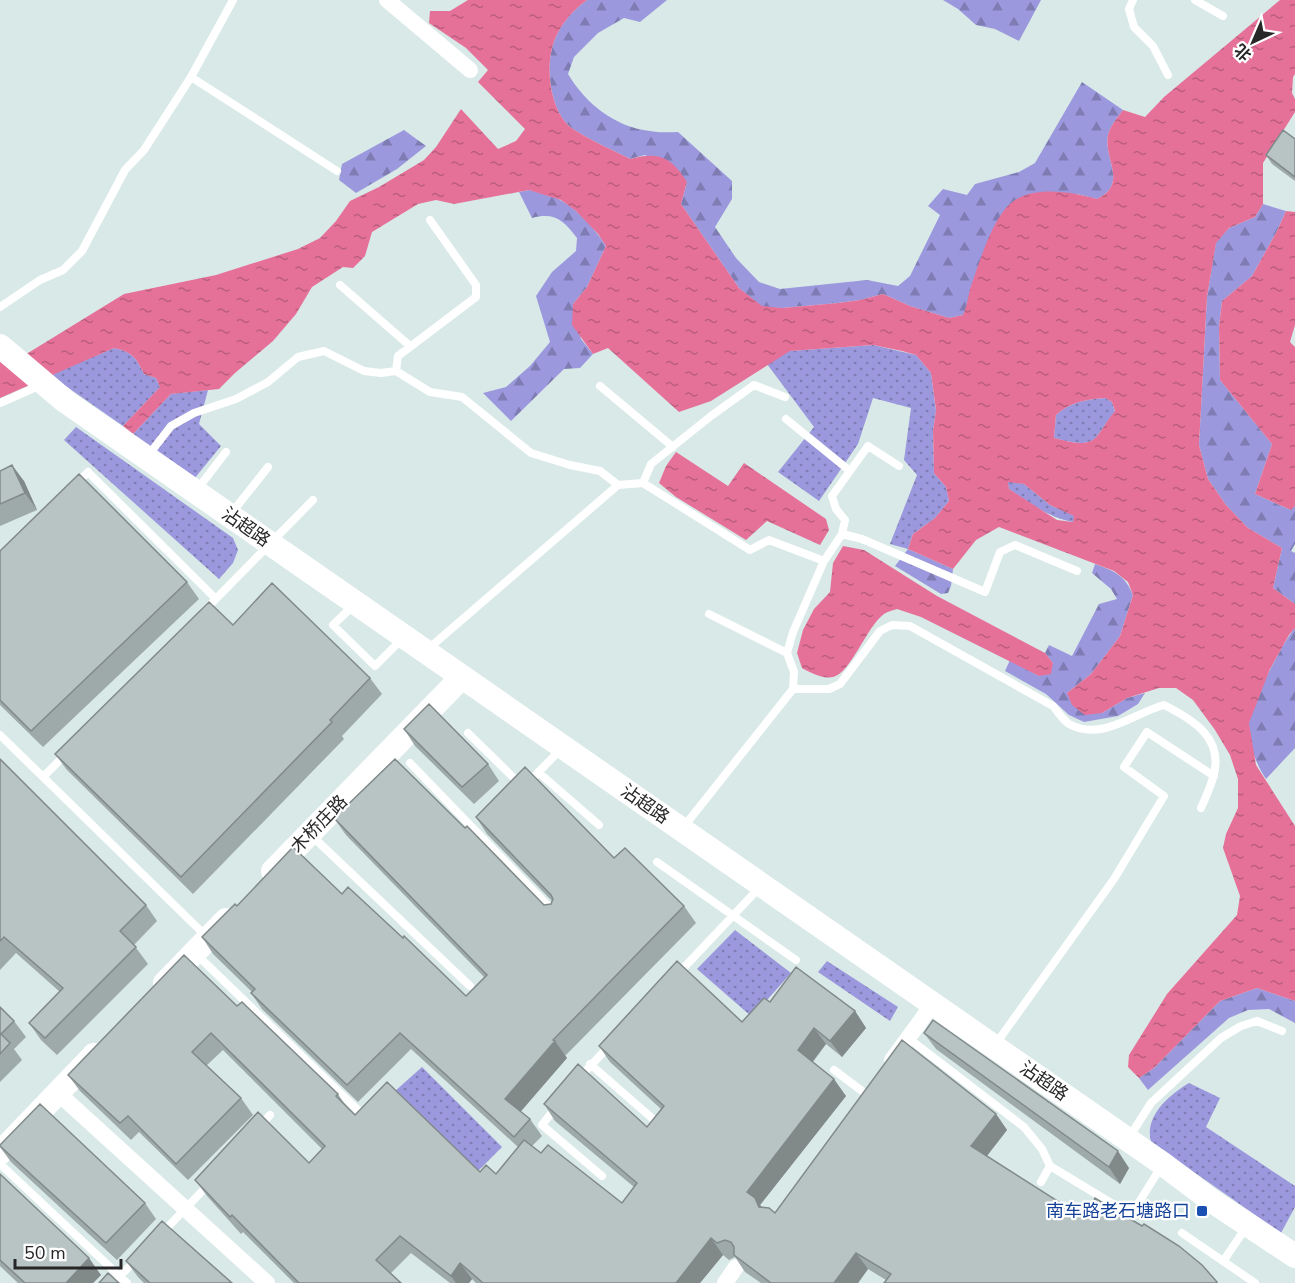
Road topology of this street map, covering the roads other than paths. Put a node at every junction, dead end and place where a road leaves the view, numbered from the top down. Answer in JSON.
{"nodes":[{"id":1,"x":233,"y":0,"type":"edge"},
{"id":2,"x":387,"y":0,"type":"edge"},
{"id":3,"x":1133,"y":0,"type":"edge"},
{"id":4,"x":1195,"y":0,"type":"edge"},
{"id":5,"x":1223,"y":16,"type":"dead end"},
{"id":6,"x":470,"y":70,"type":"dead end"},
{"id":7,"x":1168,"y":75,"type":"dead end"},
{"id":8,"x":191,"y":77,"type":"junction"},
{"id":9,"x":337,"y":171,"type":"dead end"},
{"id":10,"x":430,"y":220,"type":"dead end"},
{"id":11,"x":340,"y":285,"type":"dead end"},
{"id":12,"x":0,"y":307,"type":"edge"},
{"id":13,"x":410,"y":346,"type":"junction"},
{"id":14,"x":4,"y":350,"type":"edge"},
{"id":15,"x":396,"y":371,"type":"junction"},
{"id":16,"x":42,"y":382,"type":"junction"},
{"id":17,"x":600,"y":386,"type":"dead end"},
{"id":18,"x":785,"y":397,"type":"dead end"},
{"id":19,"x":0,"y":403,"type":"edge"},
{"id":20,"x":786,"y":419,"type":"dead end"},
{"id":21,"x":673,"y":447,"type":"junction"},
{"id":22,"x":226,"y":452,"type":"dead end"},
{"id":23,"x":146,"y":457,"type":"junction"},
{"id":24,"x":899,"y":466,"type":"dead end"},
{"id":25,"x":268,"y":467,"type":"dead end"},
{"id":26,"x":850,"y":471,"type":"junction"},
{"id":27,"x":643,"y":483,"type":"junction"},
{"id":28,"x":618,"y":485,"type":"junction"},
{"id":29,"x":72,"y":488,"type":"edge"},
{"id":30,"x":195,"y":491,"type":"junction"},
{"id":31,"x":313,"y":500,"type":"dead end"},
{"id":32,"x":230,"y":515,"type":"junction"},
{"id":33,"x":842,"y":534,"type":"junction"},
{"id":34,"x":270,"y":543,"type":"junction"},
{"id":35,"x":824,"y":561,"type":"junction"},
{"id":36,"x":1077,"y":571,"type":"dead end"},
{"id":37,"x":216,"y":599,"type":"junction"},
{"id":38,"x":356,"y":603,"type":"junction"},
{"id":39,"x":709,"y":614,"type":"dead end"},
{"id":40,"x":199,"y":616,"type":"edge"},
{"id":41,"x":405,"y":637,"type":"junction"},
{"id":42,"x":426,"y":651,"type":"junction"},
{"id":43,"x":787,"y":653,"type":"junction"},
{"id":44,"x":462,"y":677,"type":"junction"},
{"id":45,"x":793,"y":689,"type":"junction"},
{"id":46,"x":468,"y":733,"type":"dead end"},
{"id":47,"x":0,"y":735,"type":"edge"},
{"id":48,"x":76,"y":744,"type":"edge"},
{"id":49,"x":564,"y":747,"type":"junction"},
{"id":50,"x":410,"y":763,"type":"dead end"},
{"id":51,"x":538,"y":772,"type":"junction"},
{"id":52,"x":1214,"y":776,"type":"junction"},
{"id":53,"x":44,"y":777,"type":"junction"},
{"id":54,"x":523,"y":787,"type":"junction"},
{"id":55,"x":516,"y":795,"type":"edge"},
{"id":56,"x":1201,"y":808,"type":"dead end"},
{"id":57,"x":485,"y":825,"type":"edge"},
{"id":58,"x":599,"y":825,"type":"dead end"},
{"id":59,"x":682,"y":830,"type":"junction"},
{"id":60,"x":477,"y":832,"type":"junction"},
{"id":61,"x":310,"y":833,"type":"junction"},
{"id":62,"x":657,"y":862,"type":"dead end"},
{"id":63,"x":762,"y":885,"type":"junction"},
{"id":64,"x":558,"y":916,"type":"edge"},
{"id":65,"x":733,"y":916,"type":"junction"},
{"id":66,"x":201,"y":945,"type":"junction"},
{"id":67,"x":796,"y":960,"type":"dead end"},
{"id":68,"x":669,"y":983,"type":"edge"},
{"id":69,"x":470,"y":986,"type":"dead end"},
{"id":70,"x":146,"y":1002,"type":"edge"},
{"id":71,"x":933,"y":1004,"type":"junction"},
{"id":72,"x":1282,"y":1031,"type":"dead end"},
{"id":73,"x":621,"y":1033,"type":"edge"},
{"id":74,"x":908,"y":1038,"type":"junction"},
{"id":75,"x":106,"y":1043,"type":"edge"},
{"id":76,"x":994,"y":1047,"type":"junction"},
{"id":77,"x":590,"y":1064,"type":"junction"},
{"id":78,"x":834,"y":1070,"type":"dead end"},
{"id":79,"x":577,"y":1082,"type":"edge"},
{"id":80,"x":870,"y":1090,"type":"joint"},
{"id":81,"x":58,"y":1093,"type":"junction"},
{"id":82,"x":563,"y":1099,"type":"edge"},
{"id":83,"x":270,"y":1115,"type":"dead end"},
{"id":84,"x":365,"y":1117,"type":"edge"},
{"id":85,"x":662,"y":1126,"type":"edge"},
{"id":86,"x":255,"y":1132,"type":"edge"},
{"id":87,"x":1128,"y":1139,"type":"junction"},
{"id":88,"x":0,"y":1153,"type":"edge"},
{"id":89,"x":0,"y":1164,"type":"edge"},
{"id":90,"x":1163,"y":1164,"type":"junction"},
{"id":91,"x":1050,"y":1166,"type":"junction"},
{"id":92,"x":217,"y":1175,"type":"edge"},
{"id":93,"x":602,"y":1176,"type":"dead end"},
{"id":94,"x":1041,"y":1182,"type":"dead end"},
{"id":95,"x":186,"y":1210,"type":"junction"},
{"id":96,"x":1249,"y":1224,"type":"junction"},
{"id":97,"x":1182,"y":1233,"type":"dead end"},
{"id":98,"x":153,"y":1243,"type":"edge"},
{"id":99,"x":144,"y":1251,"type":"edge"},
{"id":100,"x":1295,"y":1256,"type":"edge"},
{"id":101,"x":1224,"y":1260,"type":"junction"},
{"id":102,"x":736,"y":1267,"type":"edge"},
{"id":103,"x":117,"y":1280,"type":"edge"},
{"id":104,"x":127,"y":1283,"type":"edge"},
{"id":105,"x":267,"y":1283,"type":"edge"},
{"id":106,"x":725,"y":1283,"type":"edge"},
{"id":107,"x":1255,"y":1283,"type":"edge"}],
"edges":[{"from":1,"to":8,"type":"lane"},
{"from":2,"to":6,"type":"street"},
{"from":3,"to":7,"type":"lane"},
{"from":4,"to":5,"type":"lane"},
{"from":8,"to":9,"type":"lane"},
{"from":8,"to":12,"type":"lane"},
{"from":10,"to":13,"type":"lane"},
{"from":11,"to":13,"type":"lane"},
{"from":13,"to":15,"type":"lane"},
{"from":14,"to":16,"type":"street","name":"沾超路"},
{"from":15,"to":23,"type":"lane"},
{"from":15,"to":28,"type":"lane"},
{"from":16,"to":19,"type":"lane"},
{"from":16,"to":23,"type":"street","name":"沾超路"},
{"from":17,"to":21,"type":"lane"},
{"from":18,"to":21,"type":"lane"},
{"from":20,"to":26,"type":"lane"},
{"from":21,"to":27,"type":"lane"},
{"from":22,"to":30,"type":"lane"},
{"from":23,"to":30,"type":"street","name":"沾超路"},
{"from":24,"to":26,"type":"lane"},
{"from":25,"to":32,"type":"lane"},
{"from":26,"to":33,"type":"lane"},
{"from":27,"to":28,"type":"lane"},
{"from":27,"to":35,"type":"lane"},
{"from":28,"to":42,"type":"lane"},
{"from":29,"to":37,"type":"lane"},
{"from":30,"to":32,"type":"street","name":"沾超路"},
{"from":31,"to":34,"type":"lane"},
{"from":32,"to":34,"type":"street","name":"沾超路"},
{"from":33,"to":35,"type":"lane"},
{"from":33,"to":36,"type":"lane"},
{"from":34,"to":37,"type":"lane"},
{"from":34,"to":38,"type":"street","name":"沾超路"},
{"from":35,"to":43,"type":"lane"},
{"from":37,"to":40,"type":"lane"},
{"from":38,"to":41,"type":"street","name":"沾超路"},
{"from":38,"to":41,"type":"lane"},
{"from":39,"to":43,"type":"lane"},
{"from":41,"to":42,"type":"street","name":"沾超路"},
{"from":42,"to":44,"type":"street","name":"沾超路"},
{"from":43,"to":45,"type":"lane"},
{"from":44,"to":49,"type":"street","name":"沾超路"},
{"from":44,"to":61,"type":"street","name":"木桥庄路"},
{"from":45,"to":52,"type":"lane"},
{"from":45,"to":59,"type":"lane"},
{"from":46,"to":54,"type":"lane"},
{"from":47,"to":53,"type":"lane"},
{"from":48,"to":53,"type":"lane"},
{"from":49,"to":51,"type":"lane"},
{"from":49,"to":59,"type":"street","name":"沾超路"},
{"from":50,"to":60,"type":"lane"},
{"from":51,"to":54,"type":"lane"},
{"from":51,"to":58,"type":"lane"},
{"from":52,"to":56,"type":"lane"},
{"from":52,"to":76,"type":"lane"},
{"from":53,"to":66,"type":"lane"},
{"from":54,"to":55,"type":"lane"},
{"from":57,"to":60,"type":"lane"},
{"from":59,"to":63,"type":"street","name":"沾超路"},
{"from":60,"to":64,"type":"lane"},
{"from":61,"to":66,"type":"street","name":"木桥庄路"},
{"from":61,"to":69,"type":"lane"},
{"from":62,"to":65,"type":"lane"},
{"from":63,"to":65,"type":"lane"},
{"from":63,"to":71,"type":"street","name":"沾超路"},
{"from":65,"to":67,"type":"lane"},
{"from":65,"to":68,"type":"lane"},
{"from":66,"to":70,"type":"street","name":"木桥庄路"},
{"from":66,"to":84,"type":"lane"},
{"from":71,"to":74,"type":"street"},
{"from":71,"to":76,"type":"street","name":"沾超路"},
{"from":72,"to":87,"type":"lane"},
{"from":73,"to":77,"type":"lane"},
{"from":74,"to":80,"type":"street"},
{"from":74,"to":91,"type":"lane"},
{"from":75,"to":81,"type":"street"},
{"from":76,"to":87,"type":"street","name":"沾超路"},
{"from":77,"to":79,"type":"lane"},
{"from":77,"to":85,"type":"lane"},
{"from":78,"to":80,"type":"lane"},
{"from":81,"to":88,"type":"street"},
{"from":81,"to":95,"type":"street"},
{"from":82,"to":93,"type":"lane"},
{"from":83,"to":86,"type":"lane"},
{"from":87,"to":90,"type":"street","name":"沾超路"},
{"from":89,"to":103,"type":"lane"},
{"from":90,"to":91,"type":"lane"},
{"from":90,"to":96,"type":"street","name":"沾超路"},
{"from":91,"to":94,"type":"lane"},
{"from":92,"to":95,"type":"lane"},
{"from":95,"to":98,"type":"lane"},
{"from":95,"to":105,"type":"street"},
{"from":96,"to":100,"type":"street","name":"沾超路"},
{"from":96,"to":101,"type":"lane"},
{"from":97,"to":101,"type":"lane"},
{"from":99,"to":103,"type":"lane"},
{"from":101,"to":107,"type":"lane"},
{"from":102,"to":106,"type":"street"},
{"from":103,"to":104,"type":"lane"}]}
